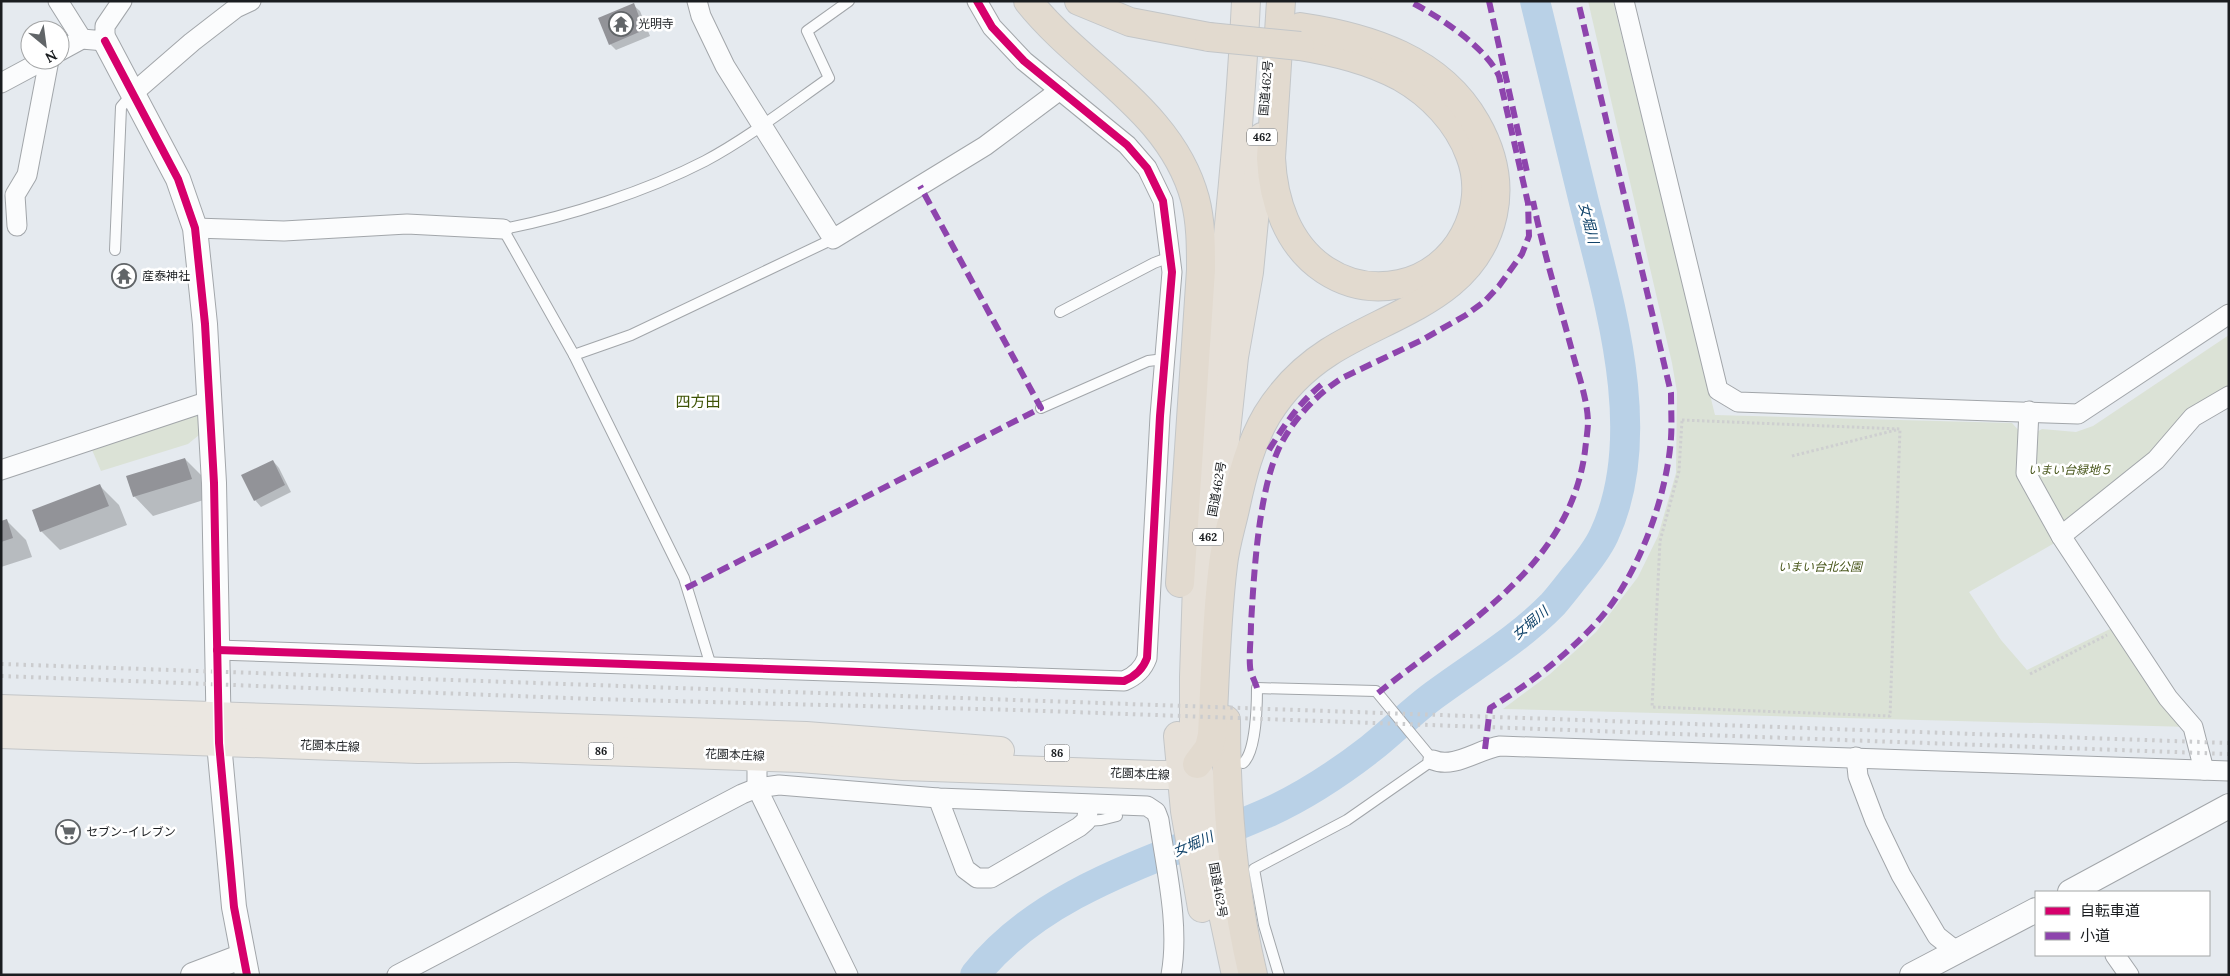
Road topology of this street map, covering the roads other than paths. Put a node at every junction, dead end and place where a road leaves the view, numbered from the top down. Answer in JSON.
{"nodes":[{"id":1,"x":58,"y":1,"type":"edge"},
{"id":2,"x":122,"y":1,"type":"edge"},
{"id":3,"x":251,"y":1,"type":"edge"},
{"id":4,"x":697,"y":1,"type":"edge"},
{"id":5,"x":849,"y":1,"type":"edge"},
{"id":6,"x":977,"y":1,"type":"edge"},
{"id":7,"x":1028,"y":1,"type":"edge"},
{"id":8,"x":1079,"y":1,"type":"edge"},
{"id":9,"x":1122,"y":1,"type":"edge"},
{"id":10,"x":1246,"y":1,"type":"edge"},
{"id":11,"x":1274,"y":1,"type":"edge"},
{"id":12,"x":1281,"y":1,"type":"edge"},
{"id":13,"x":1624,"y":1,"type":"edge"},
{"id":14,"x":1210,"y":27,"type":"junction"},
{"id":15,"x":1300,"y":36,"type":"junction"},
{"id":16,"x":94,"y":40,"type":"junction"},
{"id":17,"x":70,"y":48,"type":"edge"},
{"id":18,"x":25,"y":70,"type":"edge"},
{"id":19,"x":47,"y":70,"type":"edge"},
{"id":20,"x":1,"y":83,"type":"edge"},
{"id":21,"x":1060,"y":90,"type":"junction"},
{"id":22,"x":132,"y":94,"type":"junction"},
{"id":23,"x":761,"y":124,"type":"junction"},
{"id":24,"x":9,"y":205,"type":"edge"},
{"id":25,"x":18,"y":226,"type":"dead end"},
{"id":26,"x":195,"y":228,"type":"junction"},
{"id":27,"x":503,"y":230,"type":"junction"},
{"id":28,"x":833,"y":240,"type":"junction"},
{"id":29,"x":115,"y":250,"type":"dead end"},
{"id":30,"x":1170,"y":257,"type":"junction"},
{"id":31,"x":1060,"y":312,"type":"dead end"},
{"id":32,"x":2229,"y":314,"type":"edge"},
{"id":33,"x":574,"y":356,"type":"junction"},
{"id":34,"x":1164,"y":359,"type":"junction"},
{"id":35,"x":2229,"y":396,"type":"edge"},
{"id":36,"x":209,"y":400,"type":"junction"},
{"id":37,"x":1041,"y":408,"type":"dead end"},
{"id":38,"x":2029,"y":411,"type":"junction"},
{"id":39,"x":1,"y":470,"type":"edge"},
{"id":40,"x":1240,"y":489,"type":"junction"},
{"id":41,"x":2061,"y":536,"type":"junction"},
{"id":42,"x":1180,"y":583,"type":"junction"},
{"id":43,"x":217,"y":650,"type":"junction"},
{"id":44,"x":711,"y":666,"type":"junction"},
{"id":45,"x":1,"y":709,"type":"edge"},
{"id":46,"x":218,"y":730,"type":"junction"},
{"id":47,"x":1,"y":734,"type":"edge"},
{"id":48,"x":757,"y":756,"type":"junction"},
{"id":49,"x":1856,"y":757,"type":"junction"},
{"id":50,"x":1431,"y":758,"type":"junction"},
{"id":51,"x":1243,"y":763,"type":"dead end"},
{"id":52,"x":1185,"y":765,"type":"junction"},
{"id":53,"x":2204,"y":770,"type":"junction"},
{"id":54,"x":2229,"y":771,"type":"edge"},
{"id":55,"x":758,"y":788,"type":"junction"},
{"id":56,"x":938,"y":798,"type":"junction"},
{"id":57,"x":1206,"y":803,"type":"junction"},
{"id":58,"x":2229,"y":806,"type":"edge"},
{"id":59,"x":1087,"y":816,"type":"joint"},
{"id":60,"x":1117,"y":816,"type":"dead end"},
{"id":61,"x":1215,"y":881,"type":"junction"},
{"id":62,"x":2072,"y":891,"type":"edge"},
{"id":63,"x":2035,"y":911,"type":"edge"},
{"id":64,"x":1956,"y":951,"type":"junction"},
{"id":65,"x":2116,"y":956,"type":"edge"},
{"id":66,"x":245,"y":966,"type":"edge"},
{"id":67,"x":193,"y":975,"type":"edge"},
{"id":68,"x":397,"y":975,"type":"edge"},
{"id":69,"x":848,"y":975,"type":"edge"},
{"id":70,"x":1171,"y":975,"type":"edge"},
{"id":71,"x":1217,"y":975,"type":"edge"},
{"id":72,"x":1236,"y":975,"type":"edge"},
{"id":73,"x":1253,"y":975,"type":"edge"},
{"id":74,"x":1280,"y":975,"type":"edge"},
{"id":75,"x":1912,"y":975,"type":"edge"},
{"id":76,"x":2129,"y":975,"type":"edge"}],
"edges":[{"from":1,"to":16,"type":"street"},
{"from":2,"to":16,"type":"street"},
{"from":3,"to":22,"type":"street"},
{"from":4,"to":23,"type":"street"},
{"from":5,"to":23,"type":"lane"},
{"from":6,"to":21,"type":"street"},
{"from":7,"to":42,"type":"highway"},
{"from":8,"to":14,"type":"highway"},
{"from":9,"to":14,"type":"highway"},
{"from":10,"to":42,"type":"highway","name":"国道462号","number":"462"},
{"from":11,"to":52,"type":"highway","name":"国道462号","number":"462"},
{"from":12,"to":15,"type":"highway"},
{"from":13,"to":38,"type":"street"},
{"from":14,"to":15,"type":"highway"},
{"from":15,"to":40,"type":"highway"},
{"from":16,"to":17,"type":"street"},
{"from":16,"to":22,"type":"street"},
{"from":18,"to":20,"type":"street"},
{"from":19,"to":24,"type":"street"},
{"from":21,"to":28,"type":"street"},
{"from":21,"to":30,"type":"street"},
{"from":22,"to":26,"type":"street"},
{"from":22,"to":29,"type":"lane"},
{"from":23,"to":27,"type":"lane"},
{"from":23,"to":28,"type":"street"},
{"from":24,"to":25,"type":"street"},
{"from":26,"to":27,"type":"street"},
{"from":26,"to":36,"type":"street"},
{"from":27,"to":33,"type":"lane"},
{"from":28,"to":33,"type":"lane"},
{"from":30,"to":31,"type":"lane"},
{"from":30,"to":34,"type":"street"},
{"from":32,"to":38,"type":"street"},
{"from":33,"to":44,"type":"lane"},
{"from":34,"to":37,"type":"lane"},
{"from":34,"to":44,"type":"street"},
{"from":35,"to":41,"type":"street"},
{"from":36,"to":39,"type":"street"},
{"from":36,"to":43,"type":"street"},
{"from":38,"to":41,"type":"street"},
{"from":40,"to":52,"type":"highway"},
{"from":40,"to":57,"type":"highway"},
{"from":41,"to":53,"type":"street"},
{"from":42,"to":52,"type":"highway","name":"国道462号","number":"462"},
{"from":43,"to":44,"type":"street"},
{"from":43,"to":46,"type":"street"},
{"from":45,"to":46,"type":"main road","name":"花園本庄線","number":"86"},
{"from":46,"to":47,"type":"main road","name":"花園本庄線","number":"86"},
{"from":46,"to":48,"type":"main road","name":"花園本庄線","number":"86"},
{"from":46,"to":52,"type":"main road","name":"花園本庄線","number":"86"},
{"from":46,"to":66,"type":"street"},
{"from":48,"to":52,"type":"main road","name":"花園本庄線","number":"86"},
{"from":48,"to":55,"type":"street"},
{"from":49,"to":50,"type":"street"},
{"from":49,"to":53,"type":"street"},
{"from":49,"to":64,"type":"street"},
{"from":50,"to":51,"type":"lane"},
{"from":50,"to":74,"type":"lane"},
{"from":52,"to":57,"type":"highway","name":"国道462号","number":"462"},
{"from":53,"to":54,"type":"street"},
{"from":55,"to":56,"type":"street"},
{"from":55,"to":68,"type":"street"},
{"from":55,"to":69,"type":"street"},
{"from":56,"to":59,"type":"street"},
{"from":56,"to":70,"type":"street"},
{"from":57,"to":61,"type":"highway"},
{"from":57,"to":61,"type":"highway","name":"国道462号","number":"462"},
{"from":58,"to":62,"type":"street"},
{"from":59,"to":60,"type":"lane"},
{"from":61,"to":71,"type":"highway","name":"国道462号","number":"462"},
{"from":61,"to":72,"type":"highway","name":"国道462号","number":"462"},
{"from":61,"to":73,"type":"highway"},
{"from":63,"to":64,"type":"street"},
{"from":64,"to":75,"type":"street"},
{"from":65,"to":76,"type":"street"},
{"from":66,"to":67,"type":"street"}]}
